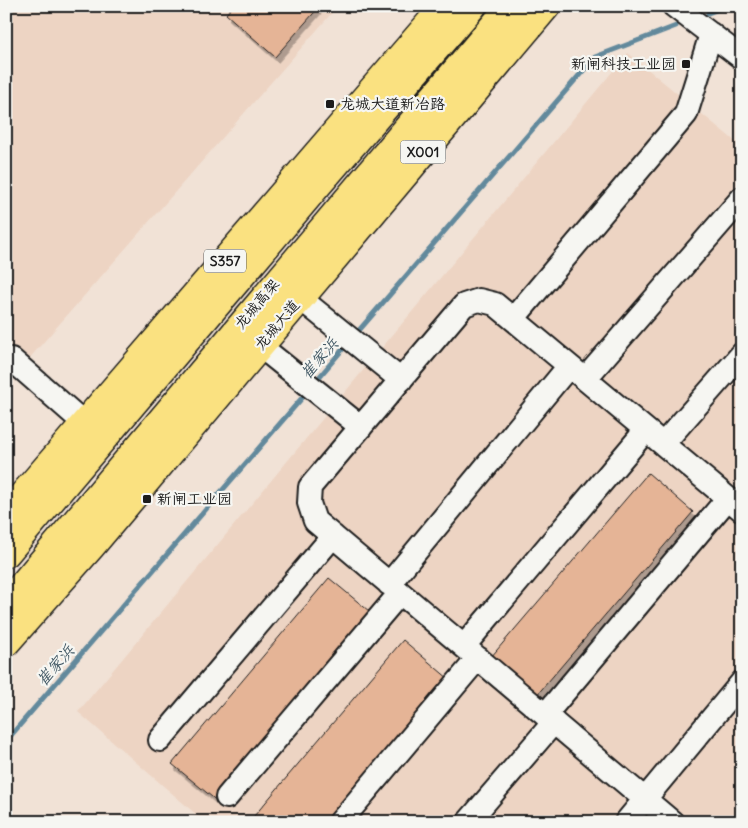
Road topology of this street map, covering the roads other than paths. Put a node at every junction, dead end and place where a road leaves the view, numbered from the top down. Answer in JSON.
{"nodes":[{"id":1,"x":445,"y":6,"type":"edge"},
{"id":2,"x":472,"y":6,"type":"edge"},
{"id":3,"x":511,"y":6,"type":"edge"},
{"id":4,"x":546,"y":6,"type":"edge"},
{"id":5,"x":674,"y":6,"type":"edge"},
{"id":6,"x":711,"y":34,"type":"junction"},
{"id":7,"x":742,"y":58,"type":"edge"},
{"id":8,"x":742,"y":198,"type":"edge"},
{"id":9,"x":300,"y":298,"type":"junction"},
{"id":10,"x":512,"y":320,"type":"junction"},
{"id":11,"x":260,"y":346,"type":"junction"},
{"id":12,"x":742,"y":354,"type":"edge"},
{"id":13,"x":6,"y":364,"type":"edge"},
{"id":14,"x":577,"y":372,"type":"junction"},
{"id":15,"x":401,"y":380,"type":"junction"},
{"id":16,"x":125,"y":412,"type":"junction"},
{"id":17,"x":85,"y":424,"type":"junction"},
{"id":18,"x":361,"y":427,"type":"junction"},
{"id":19,"x":655,"y":437,"type":"junction"},
{"id":20,"x":6,"y":501,"type":"edge"},
{"id":21,"x":738,"y":506,"type":"edge"},
{"id":22,"x":6,"y":515,"type":"edge"},
{"id":23,"x":6,"y":532,"type":"edge"},
{"id":24,"x":334,"y":536,"type":"junction"},
{"id":25,"x":6,"y":553,"type":"edge"},
{"id":26,"x":395,"y":588,"type":"junction"},
{"id":27,"x":6,"y":604,"type":"edge"},
{"id":28,"x":6,"y":642,"type":"edge"},
{"id":29,"x":471,"y":652,"type":"junction"},
{"id":30,"x":742,"y":682,"type":"edge"},
{"id":31,"x":550,"y":718,"type":"junction"},
{"id":32,"x":160,"y":740,"type":"dead end"},
{"id":33,"x":227,"y":797,"type":"dead end"},
{"id":34,"x":645,"y":799,"type":"junction"},
{"id":35,"x":340,"y":822,"type":"edge"},
{"id":36,"x":468,"y":822,"type":"edge"},
{"id":37,"x":626,"y":822,"type":"edge"},
{"id":38,"x":672,"y":822,"type":"edge"}],
"edges":[{"from":1,"to":17,"type":"main road","number":"S357"},
{"from":2,"to":16,"type":"main road","name":"龙城高架"},
{"from":3,"to":27,"type":"main road","name":"龙城高架"},
{"from":4,"to":9,"type":"main road","name":"龙城大道","number":"X001"},
{"from":5,"to":6,"type":"street"},
{"from":6,"to":7,"type":"street"},
{"from":6,"to":10,"type":"street"},
{"from":8,"to":14,"type":"street"},
{"from":9,"to":11,"type":"main road","name":"龙城大道"},
{"from":9,"to":15,"type":"street"},
{"from":10,"to":14,"type":"street"},
{"from":10,"to":15,"type":"street"},
{"from":11,"to":18,"type":"street"},
{"from":11,"to":28,"type":"main road","name":"龙城大道"},
{"from":12,"to":19,"type":"street"},
{"from":13,"to":17,"type":"street"},
{"from":14,"to":19,"type":"street"},
{"from":14,"to":26,"type":"street"},
{"from":15,"to":18,"type":"street"},
{"from":16,"to":23,"type":"main road"},
{"from":16,"to":25,"type":"main road","name":"龙城高架"},
{"from":17,"to":20,"type":"main road"},
{"from":17,"to":22,"type":"main road","number":"S357"},
{"from":18,"to":24,"type":"street"},
{"from":19,"to":21,"type":"street"},
{"from":19,"to":29,"type":"street"},
{"from":21,"to":31,"type":"street"},
{"from":24,"to":26,"type":"street"},
{"from":24,"to":32,"type":"street"},
{"from":26,"to":29,"type":"street"},
{"from":26,"to":33,"type":"street"},
{"from":29,"to":31,"type":"street"},
{"from":29,"to":35,"type":"street"},
{"from":30,"to":34,"type":"street"},
{"from":31,"to":34,"type":"street"},
{"from":31,"to":36,"type":"street"},
{"from":34,"to":37,"type":"street"},
{"from":34,"to":38,"type":"street"}]}
